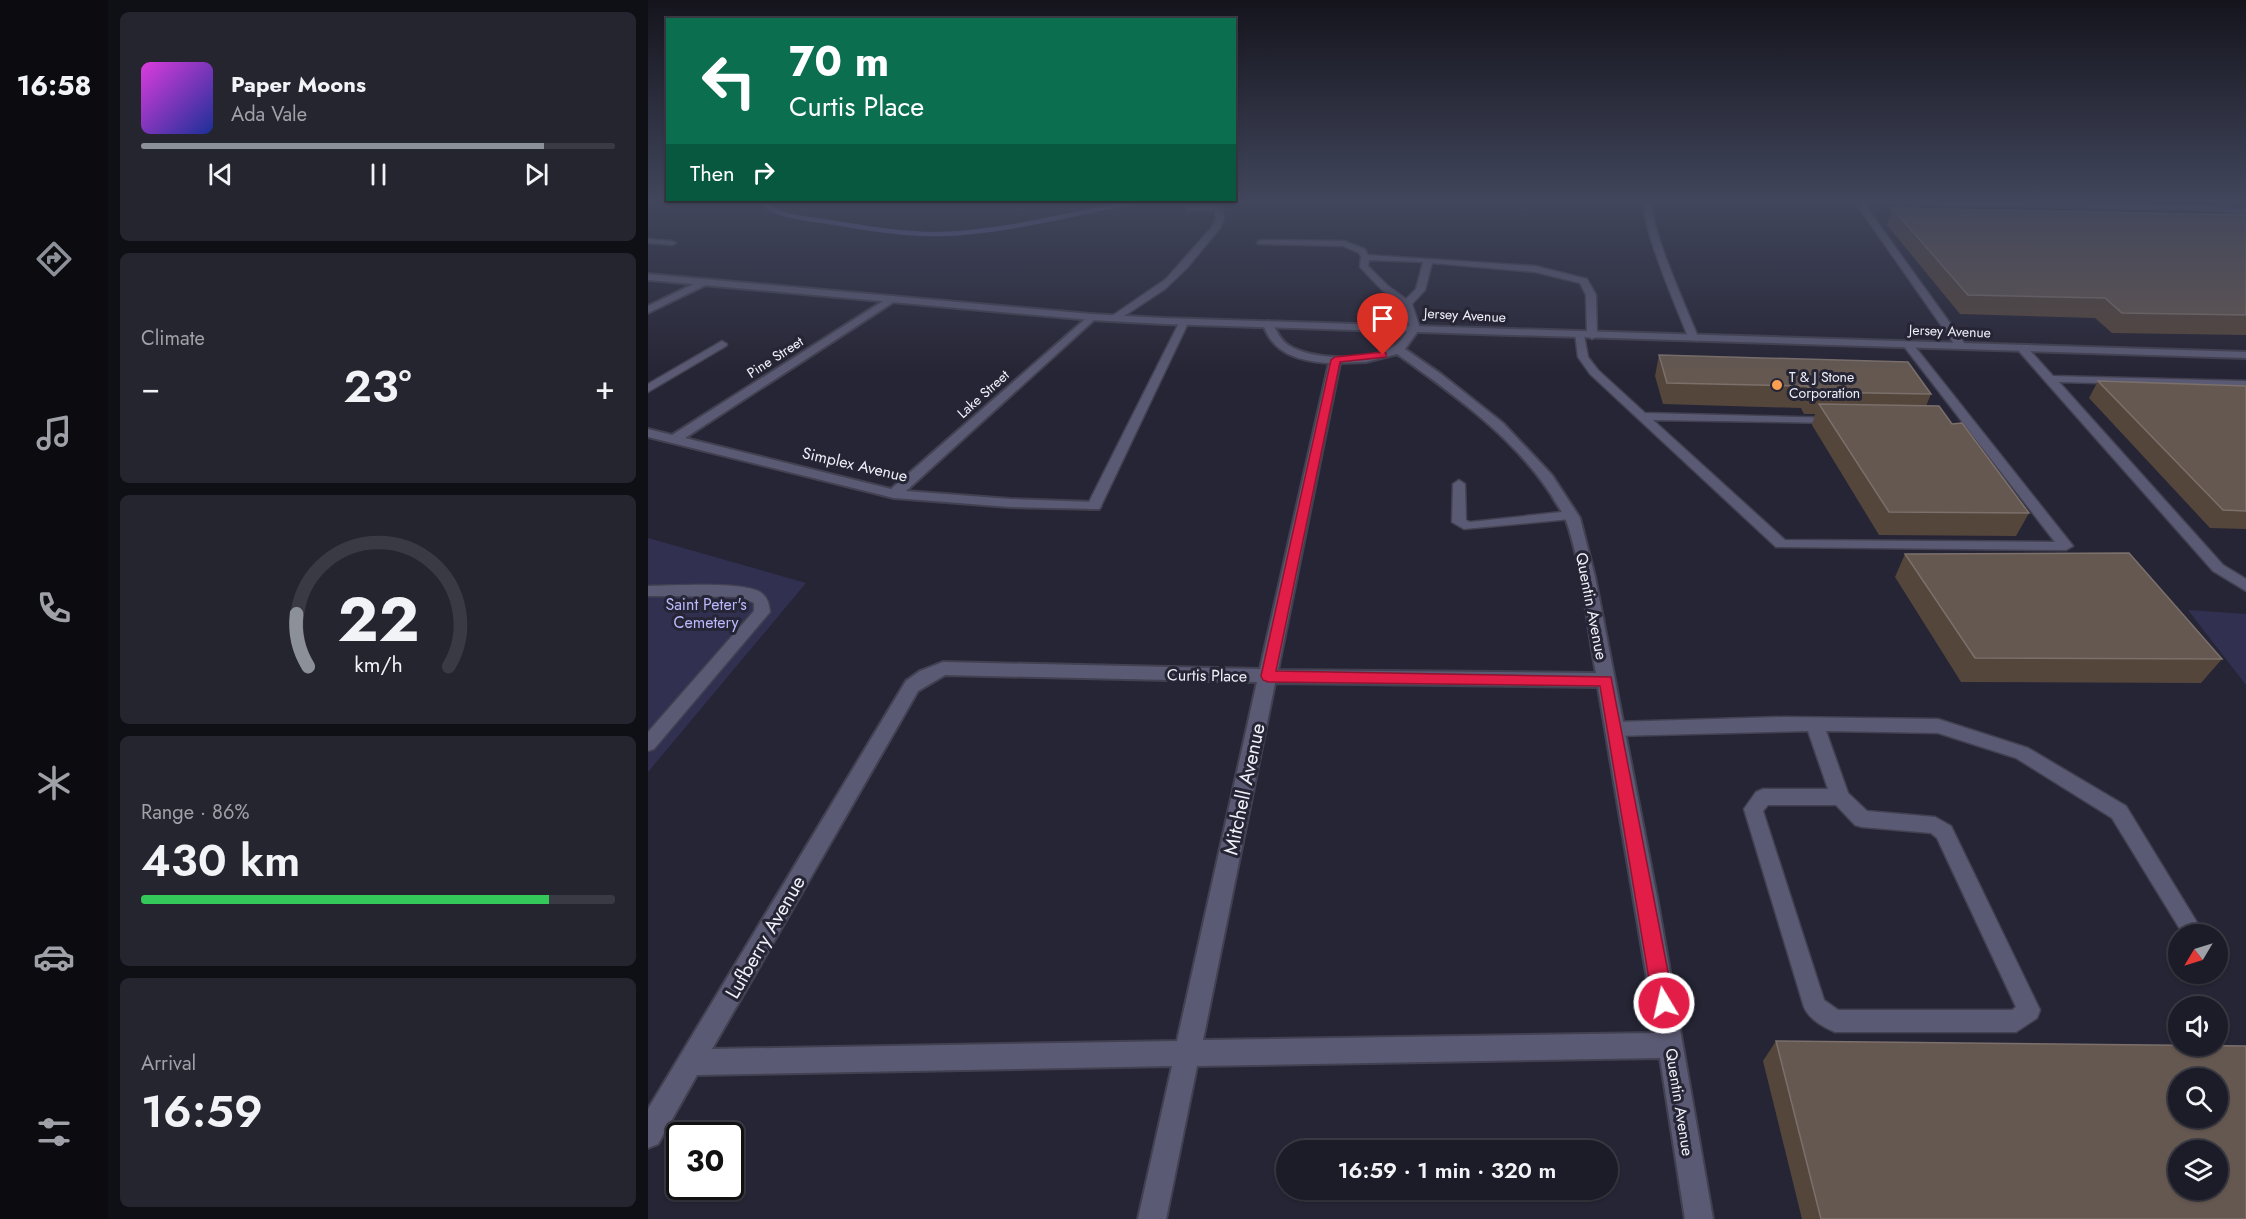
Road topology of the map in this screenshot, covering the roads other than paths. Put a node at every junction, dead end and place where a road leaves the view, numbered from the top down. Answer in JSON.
{"nodes":[{"id":1,"x":1189,"y":259,"type":"edge"},
{"id":2,"x":1365,"y":259,"type":"edge"},
{"id":3,"x":1405,"y":259,"type":"edge"},
{"id":4,"x":1663,"y":259,"type":"edge"},
{"id":5,"x":1899,"y":259,"type":"edge"},
{"id":6,"x":1428,"y":260,"type":"junction"},
{"id":7,"x":648,"y":277,"type":"edge"},
{"id":8,"x":704,"y":282,"type":"junction"},
{"id":9,"x":891,"y":299,"type":"junction"},
{"id":10,"x":1407,"y":304,"type":"junction"},
{"id":11,"x":648,"y":310,"type":"edge"},
{"id":12,"x":1091,"y":317,"type":"junction"},
{"id":13,"x":1115,"y":318,"type":"junction"},
{"id":14,"x":1184,"y":321,"type":"junction"},
{"id":15,"x":1268,"y":324,"type":"junction"},
{"id":16,"x":1415,"y":328,"type":"junction"},
{"id":17,"x":1585,"y":336,"type":"junction"},
{"id":18,"x":1695,"y":339,"type":"junction"},
{"id":19,"x":722,"y":344,"type":"dead end"},
{"id":20,"x":1908,"y":345,"type":"junction"},
{"id":21,"x":1961,"y":346,"type":"junction"},
{"id":22,"x":2022,"y":348,"type":"junction"},
{"id":23,"x":1398,"y":350,"type":"junction"},
{"id":24,"x":2246,"y":355,"type":"edge"},
{"id":25,"x":1335,"y":360,"type":"junction"},
{"id":26,"x":2049,"y":379,"type":"junction"},
{"id":27,"x":2246,"y":384,"type":"edge"},
{"id":28,"x":648,"y":388,"type":"edge"},
{"id":29,"x":1642,"y":416,"type":"junction"},
{"id":30,"x":1851,"y":420,"type":"edge"},
{"id":31,"x":648,"y":433,"type":"edge"},
{"id":32,"x":675,"y":440,"type":"junction"},
{"id":33,"x":1459,"y":484,"type":"dead end"},
{"id":34,"x":894,"y":494,"type":"junction"},
{"id":35,"x":1094,"y":506,"type":"joint"},
{"id":36,"x":1571,"y":515,"type":"junction"},
{"id":37,"x":2246,"y":585,"type":"edge"},
{"id":38,"x":648,"y":591,"type":"edge"},
{"id":39,"x":1268,"y":676,"type":"junction"},
{"id":40,"x":1606,"y":680,"type":"junction"},
{"id":41,"x":1815,"y":725,"type":"junction"},
{"id":42,"x":1615,"y":729,"type":"junction"},
{"id":43,"x":880,"y":740,"type":"joint"},
{"id":44,"x":648,"y":744,"type":"edge"},
{"id":45,"x":1840,"y":797,"type":"junction"},
{"id":46,"x":2188,"y":924,"type":"edge"},
{"id":47,"x":1671,"y":1046,"type":"junction"},
{"id":48,"x":1187,"y":1053,"type":"junction"},
{"id":49,"x":692,"y":1062,"type":"junction"},
{"id":50,"x":648,"y":1134,"type":"edge"},
{"id":51,"x":1152,"y":1219,"type":"edge"},
{"id":52,"x":1699,"y":1219,"type":"edge"}],
"edges":[{"from":1,"to":13,"type":"lane"},
{"from":2,"to":10,"type":"lane"},
{"from":3,"to":6,"type":"lane"},
{"from":4,"to":18,"type":"lane"},
{"from":5,"to":21,"type":"lane"},
{"from":6,"to":10,"type":"lane"},
{"from":6,"to":17,"type":"lane"},
{"from":7,"to":8,"type":"street","name":"Jersey Avenue"},
{"from":8,"to":9,"type":"street","name":"Jersey Avenue"},
{"from":8,"to":11,"type":"street"},
{"from":9,"to":12,"type":"street","name":"Jersey Avenue"},
{"from":9,"to":32,"type":"street","name":"Pine Street"},
{"from":10,"to":16,"type":"lane"},
{"from":12,"to":13,"type":"street","name":"Jersey Avenue"},
{"from":12,"to":34,"type":"street","name":"Lake Street"},
{"from":13,"to":14,"type":"street","name":"Jersey Avenue"},
{"from":14,"to":15,"type":"street","name":"Jersey Avenue"},
{"from":14,"to":35,"type":"lane"},
{"from":15,"to":16,"type":"street","name":"Jersey Avenue"},
{"from":15,"to":25,"type":"street"},
{"from":16,"to":17,"type":"street","name":"Jersey Avenue"},
{"from":16,"to":23,"type":"street"},
{"from":17,"to":18,"type":"street","name":"Jersey Avenue"},
{"from":17,"to":29,"type":"lane"},
{"from":18,"to":20,"type":"street","name":"Jersey Avenue"},
{"from":19,"to":28,"type":"lane"},
{"from":20,"to":21,"type":"street","name":"Jersey Avenue"},
{"from":20,"to":29,"type":"lane"},
{"from":21,"to":22,"type":"street","name":"Jersey Avenue"},
{"from":22,"to":24,"type":"street","name":"Jersey Avenue"},
{"from":22,"to":26,"type":"lane"},
{"from":23,"to":25,"type":"street"},
{"from":23,"to":36,"type":"street","name":"Quentin Avenue"},
{"from":25,"to":39,"type":"street","name":"Mitchell Avenue"},
{"from":26,"to":27,"type":"lane"},
{"from":26,"to":37,"type":"lane"},
{"from":29,"to":30,"type":"lane"},
{"from":31,"to":32,"type":"street","name":"Simplex Avenue"},
{"from":32,"to":34,"type":"street","name":"Simplex Avenue"},
{"from":33,"to":36,"type":"lane"},
{"from":34,"to":35,"type":"street","name":"Simplex Avenue"},
{"from":36,"to":40,"type":"street","name":"Quentin Avenue"},
{"from":38,"to":44,"type":"lane"},
{"from":39,"to":40,"type":"street","name":"Curtis Place"},
{"from":39,"to":43,"type":"street","name":"Curtis Place"},
{"from":39,"to":48,"type":"street","name":"Mitchell Avenue"},
{"from":40,"to":42,"type":"street","name":"Quentin Avenue"},
{"from":41,"to":42,"type":"lane"},
{"from":41,"to":45,"type":"lane"},
{"from":41,"to":46,"type":"lane"},
{"from":42,"to":47,"type":"street","name":"Quentin Avenue"},
{"from":43,"to":49,"type":"street","name":"Lufberry Avenue"},
{"from":45,"to":45,"type":"lane"},
{"from":47,"to":48,"type":"street"},
{"from":47,"to":52,"type":"street","name":"Quentin Avenue"},
{"from":48,"to":49,"type":"street"},
{"from":48,"to":51,"type":"street","name":"Mitchell Avenue"},
{"from":49,"to":50,"type":"street","name":"Lufberry Avenue"}]}
